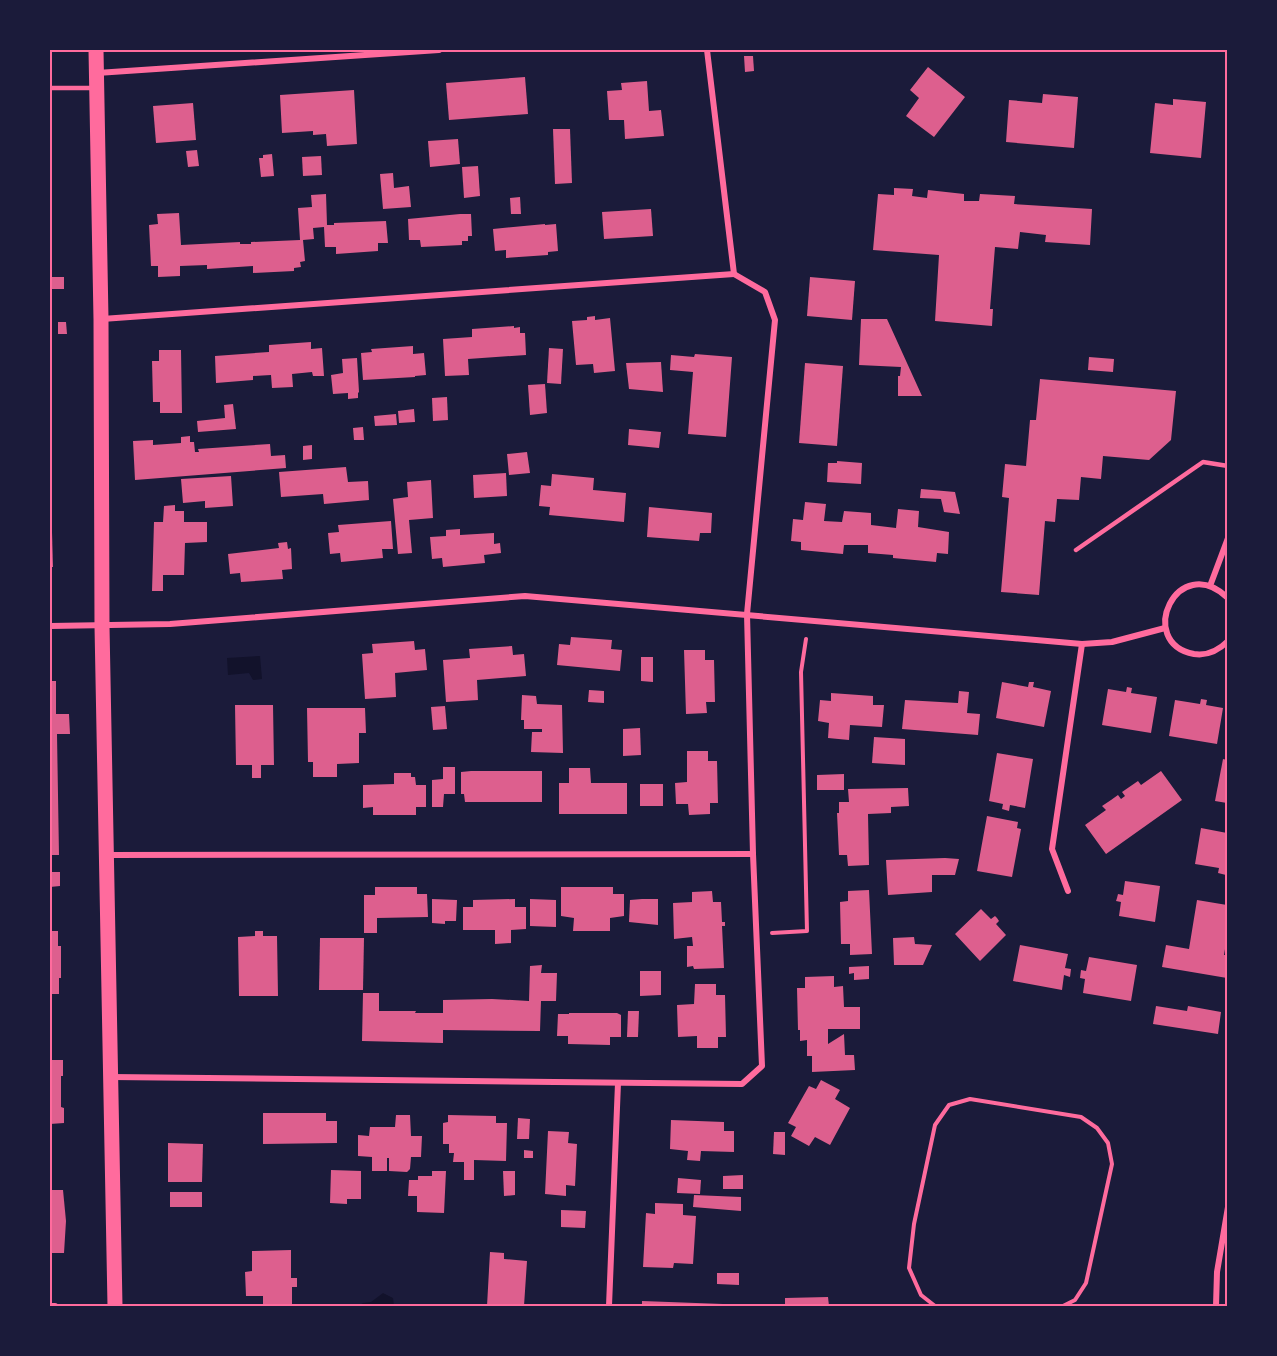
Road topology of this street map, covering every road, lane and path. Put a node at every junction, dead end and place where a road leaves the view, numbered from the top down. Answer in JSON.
{"nodes":[{"id":1,"x":96,"y":50,"type":"edge"},
{"id":2,"x":439,"y":50,"type":"edge"},
{"id":3,"x":707,"y":50,"type":"edge"},
{"id":4,"x":97,"y":80,"type":"junction"},
{"id":5,"x":50,"y":88,"type":"edge"},
{"id":6,"x":734,"y":274,"type":"junction"},
{"id":7,"x":101,"y":319,"type":"junction"},
{"id":8,"x":1227,"y":466,"type":"edge"},
{"id":9,"x":1227,"y":538,"type":"edge"},
{"id":10,"x":1076,"y":550,"type":"dead end"},
{"id":11,"x":1210,"y":586,"type":"junction"},
{"id":12,"x":1227,"y":598,"type":"edge"},
{"id":13,"x":747,"y":614,"type":"junction"},
{"id":14,"x":50,"y":626,"type":"edge"},
{"id":15,"x":102,"y":626,"type":"junction"},
{"id":16,"x":1165,"y":628,"type":"junction"},
{"id":17,"x":806,"y":639,"type":"dead end"},
{"id":18,"x":1227,"y":641,"type":"edge"},
{"id":19,"x":1082,"y":644,"type":"junction"},
{"id":20,"x":753,"y":854,"type":"junction"},
{"id":21,"x":108,"y":855,"type":"junction"},
{"id":22,"x":1068,"y":891,"type":"dead end"},
{"id":23,"x":757,"y":934,"type":"junction"},
{"id":24,"x":110,"y":1077,"type":"junction"},
{"id":25,"x":618,"y":1083,"type":"junction"},
{"id":26,"x":1227,"y":1207,"type":"edge"},
{"id":27,"x":50,"y":1306,"type":"edge"},
{"id":28,"x":56,"y":1306,"type":"edge"},
{"id":29,"x":115,"y":1306,"type":"edge"},
{"id":30,"x":609,"y":1306,"type":"edge"},
{"id":31,"x":935,"y":1306,"type":"edge"},
{"id":32,"x":1063,"y":1306,"type":"edge"},
{"id":33,"x":1216,"y":1306,"type":"edge"}],
"edges":[{"from":1,"to":4,"type":"main road"},
{"from":2,"to":4,"type":"street"},
{"from":3,"to":6,"type":"street"},
{"from":4,"to":5,"type":"lane"},
{"from":4,"to":7,"type":"main road"},
{"from":6,"to":7,"type":"street"},
{"from":6,"to":13,"type":"street"},
{"from":7,"to":15,"type":"main road"},
{"from":8,"to":10,"type":"lane"},
{"from":9,"to":11,"type":"street"},
{"from":11,"to":12,"type":"street"},
{"from":11,"to":16,"type":"street"},
{"from":13,"to":15,"type":"street"},
{"from":13,"to":19,"type":"street"},
{"from":13,"to":20,"type":"street"},
{"from":14,"to":15,"type":"street"},
{"from":15,"to":21,"type":"main road"},
{"from":16,"to":18,"type":"street"},
{"from":16,"to":19,"type":"street"},
{"from":17,"to":23,"type":"path"},
{"from":19,"to":22,"type":"street"},
{"from":20,"to":21,"type":"street"},
{"from":20,"to":23,"type":"street"},
{"from":21,"to":24,"type":"main road"},
{"from":23,"to":25,"type":"street"},
{"from":24,"to":25,"type":"street"},
{"from":24,"to":29,"type":"main road"},
{"from":25,"to":30,"type":"street"},
{"from":26,"to":33,"type":"street"},
{"from":27,"to":28,"type":"street"},
{"from":31,"to":32,"type":"path"}]}
